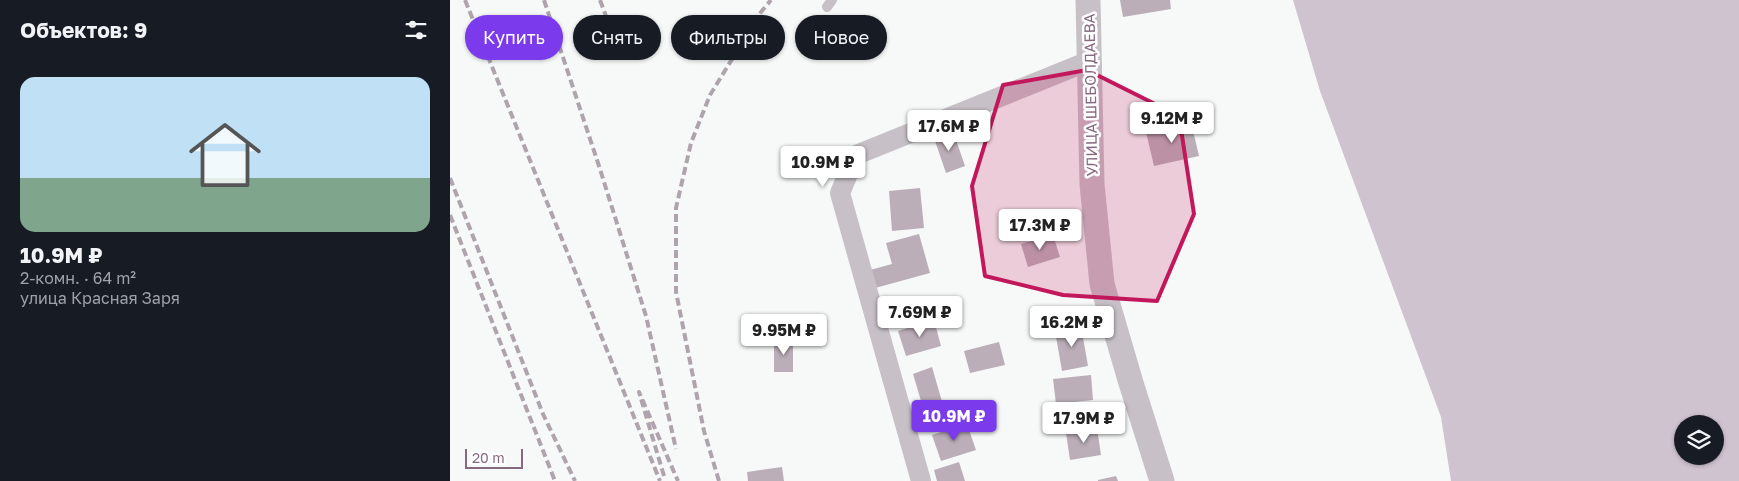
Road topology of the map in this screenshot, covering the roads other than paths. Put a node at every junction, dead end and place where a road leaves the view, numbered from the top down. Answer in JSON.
{"nodes":[{"id":1,"x":1088,"y":0,"type":"edge"},
{"id":2,"x":1089,"y":60,"type":"junction"},
{"id":3,"x":921,"y":481,"type":"edge"},
{"id":4,"x":1162,"y":481,"type":"edge"}],
"edges":[{"from":1,"to":2,"type":"street","name":"УЛИЦА ШЕБОЛДАЕВА"},
{"from":2,"to":3,"type":"street"},
{"from":2,"to":4,"type":"street","name":"УЛИЦА ШЕБОЛДАЕВА"}]}
